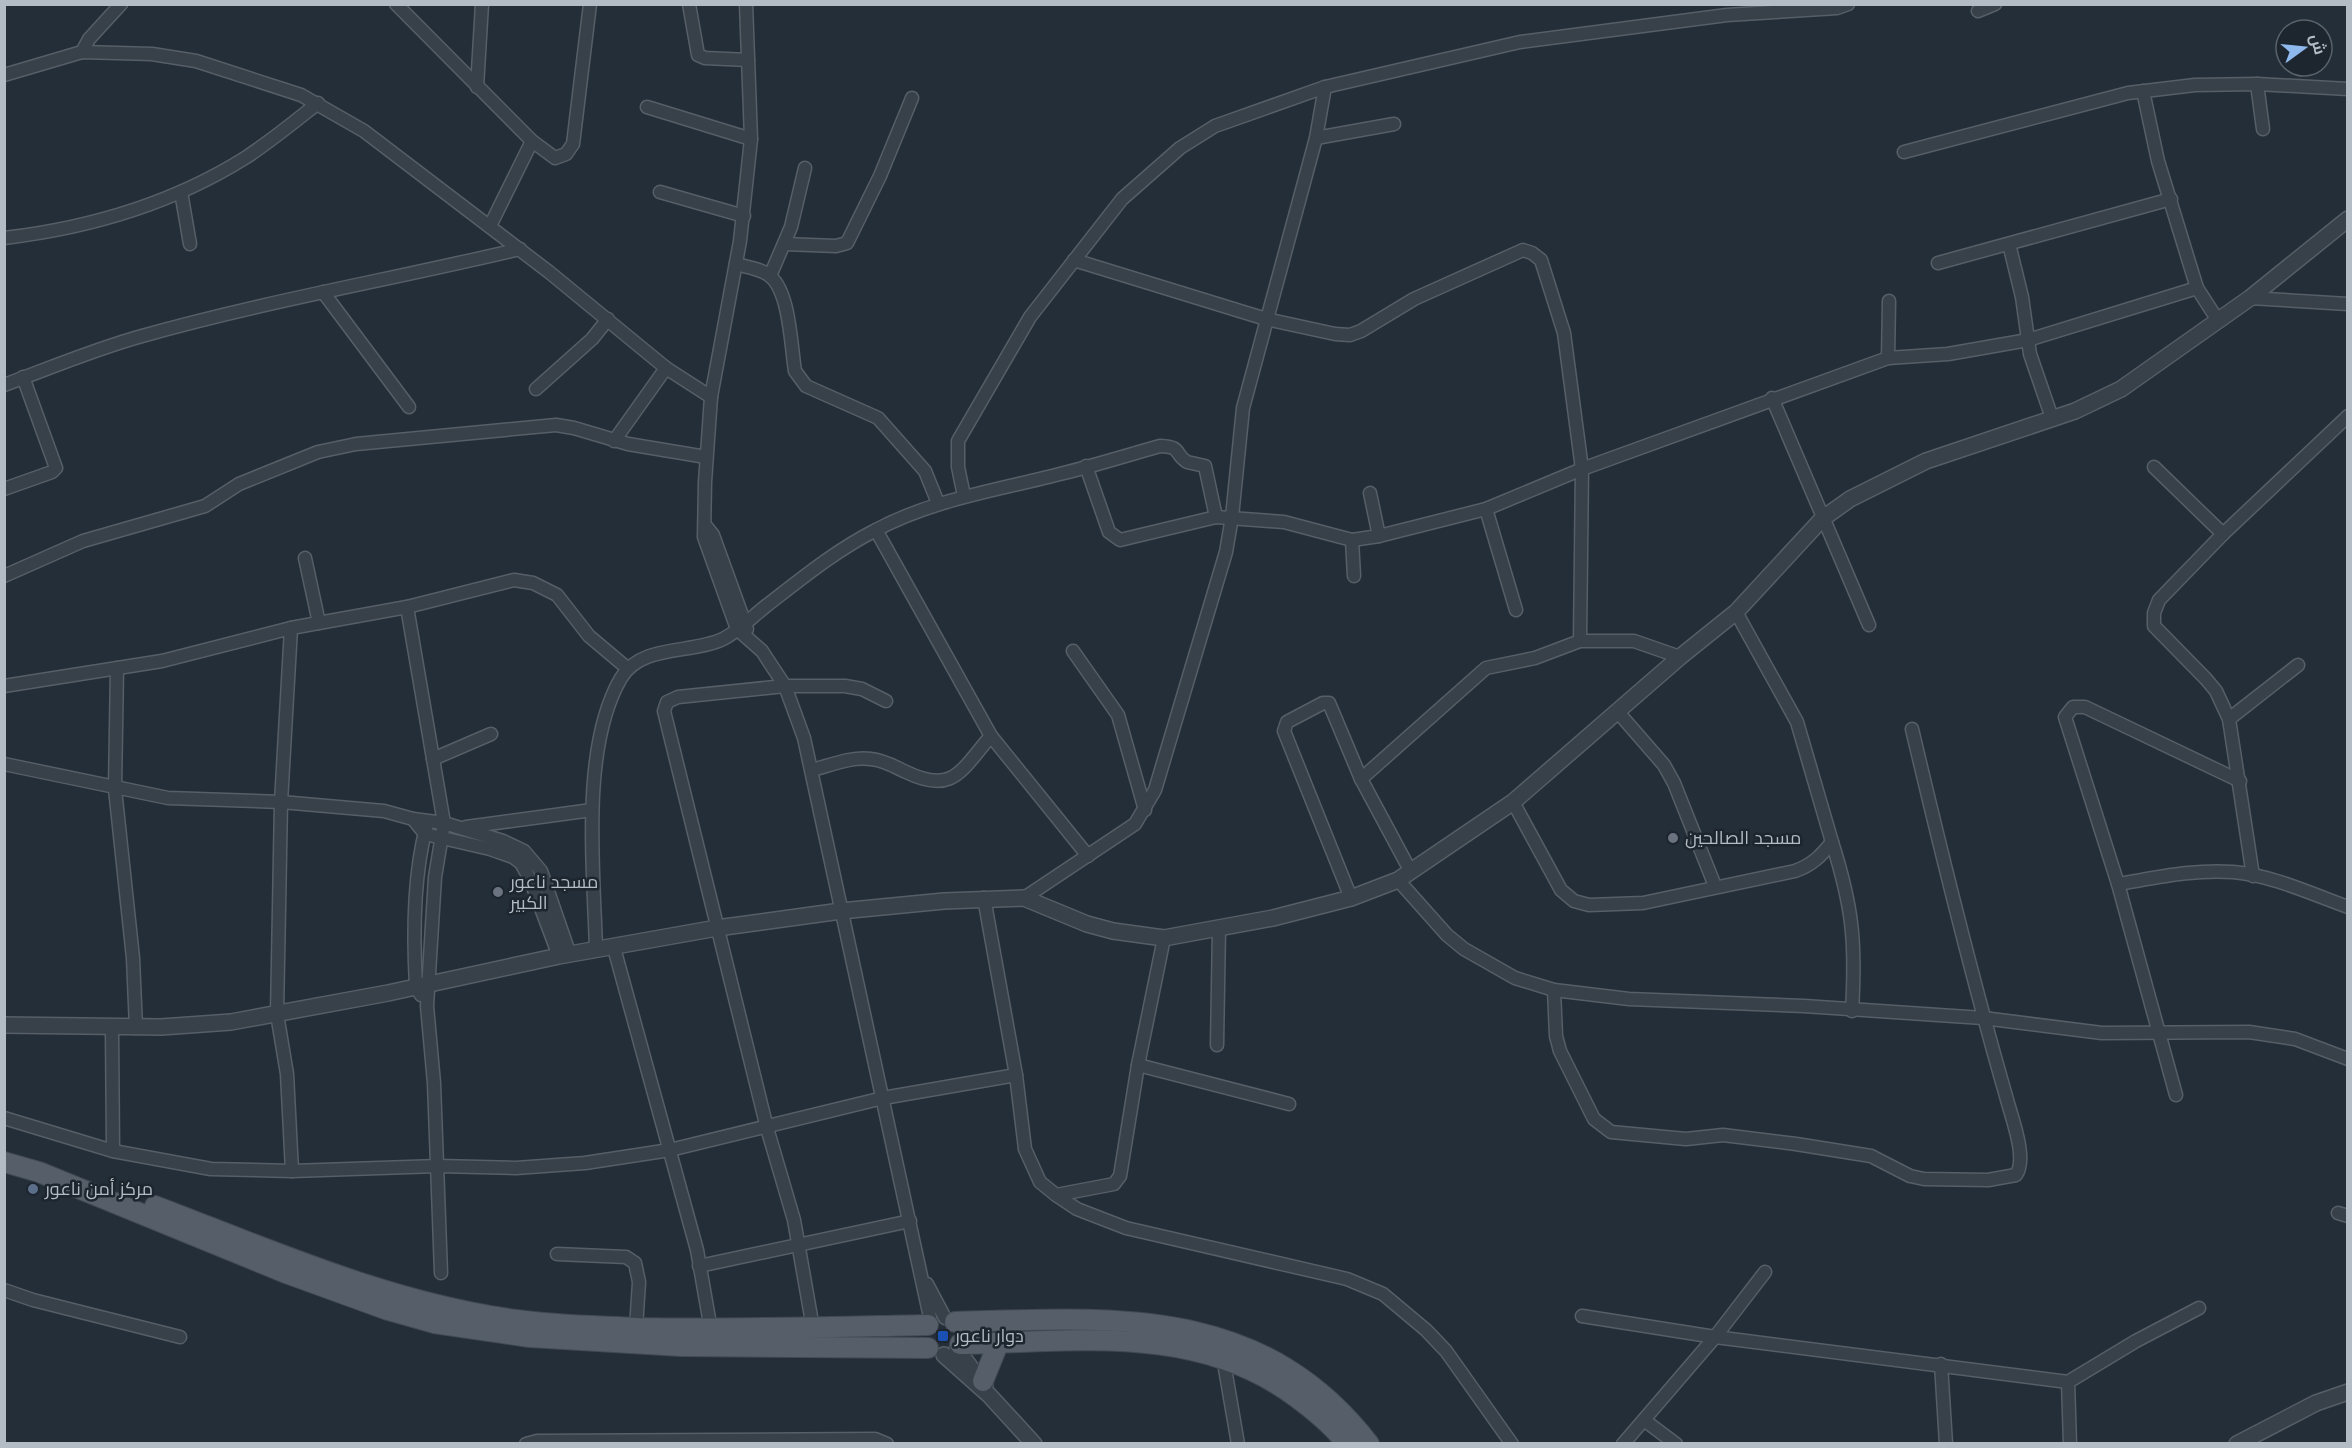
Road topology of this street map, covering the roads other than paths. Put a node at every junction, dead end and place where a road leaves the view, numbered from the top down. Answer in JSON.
{"nodes":[{"id":1,"x":121,"y":4,"type":"edge"},
{"id":2,"x":396,"y":4,"type":"edge"},
{"id":3,"x":482,"y":4,"type":"edge"},
{"id":4,"x":590,"y":4,"type":"edge"},
{"id":5,"x":689,"y":4,"type":"edge"},
{"id":6,"x":746,"y":4,"type":"edge"},
{"id":7,"x":1848,"y":4,"type":"edge"},
{"id":8,"x":1995,"y":4,"type":"edge"},
{"id":9,"x":1978,"y":11,"type":"dead end"},
{"id":10,"x":82,"y":52,"type":"junction"},
{"id":11,"x":748,"y":60,"type":"junction"},
{"id":12,"x":4,"y":75,"type":"edge"},
{"id":13,"x":2257,"y":84,"type":"junction"},
{"id":14,"x":477,"y":87,"type":"junction"},
{"id":15,"x":1325,"y":87,"type":"junction"},
{"id":16,"x":2348,"y":89,"type":"edge"},
{"id":17,"x":2143,"y":91,"type":"junction"},
{"id":18,"x":912,"y":98,"type":"dead end"},
{"id":19,"x":318,"y":103,"type":"junction"},
{"id":20,"x":647,"y":108,"type":"dead end"},
{"id":21,"x":1394,"y":124,"type":"dead end"},
{"id":22,"x":2263,"y":129,"type":"dead end"},
{"id":23,"x":1316,"y":138,"type":"junction"},
{"id":24,"x":751,"y":139,"type":"junction"},
{"id":25,"x":532,"y":141,"type":"junction"},
{"id":26,"x":1904,"y":152,"type":"dead end"},
{"id":27,"x":805,"y":168,"type":"dead end"},
{"id":28,"x":181,"y":192,"type":"junction"},
{"id":29,"x":660,"y":192,"type":"dead end"},
{"id":30,"x":2171,"y":199,"type":"junction"},
{"id":31,"x":744,"y":216,"type":"junction"},
{"id":32,"x":2348,"y":219,"type":"edge"},
{"id":33,"x":490,"y":226,"type":"junction"},
{"id":34,"x":4,"y":237,"type":"edge"},
{"id":35,"x":784,"y":243,"type":"junction"},
{"id":36,"x":2009,"y":243,"type":"junction"},
{"id":37,"x":190,"y":244,"type":"dead end"},
{"id":38,"x":520,"y":249,"type":"junction"},
{"id":39,"x":1074,"y":260,"type":"junction"},
{"id":40,"x":1938,"y":263,"type":"dead end"},
{"id":41,"x":736,"y":264,"type":"junction"},
{"id":42,"x":770,"y":276,"type":"junction"},
{"id":43,"x":2197,"y":288,"type":"junction"},
{"id":44,"x":323,"y":292,"type":"junction"},
{"id":45,"x":2250,"y":298,"type":"junction"},
{"id":46,"x":1889,"y":301,"type":"dead end"},
{"id":47,"x":2348,"y":304,"type":"edge"},
{"id":48,"x":608,"y":319,"type":"junction"},
{"id":49,"x":1266,"y":319,"type":"junction"},
{"id":50,"x":2217,"y":319,"type":"junction"},
{"id":51,"x":2028,"y":340,"type":"junction"},
{"id":52,"x":1888,"y":357,"type":"junction"},
{"id":53,"x":666,"y":368,"type":"junction"},
{"id":54,"x":23,"y":377,"type":"junction"},
{"id":55,"x":4,"y":385,"type":"edge"},
{"id":56,"x":536,"y":389,"type":"dead end"},
{"id":57,"x":711,"y":396,"type":"junction"},
{"id":58,"x":1772,"y":398,"type":"junction"},
{"id":59,"x":409,"y":407,"type":"dead end"},
{"id":60,"x":2348,"y":416,"type":"edge"},
{"id":61,"x":2052,"y":418,"type":"junction"},
{"id":62,"x":614,"y":441,"type":"junction"},
{"id":63,"x":706,"y":457,"type":"junction"},
{"id":64,"x":1086,"y":466,"type":"junction"},
{"id":65,"x":2154,"y":467,"type":"dead end"},
{"id":66,"x":1582,"y":469,"type":"junction"},
{"id":67,"x":4,"y":489,"type":"edge"},
{"id":68,"x":1370,"y":493,"type":"dead end"},
{"id":69,"x":964,"y":496,"type":"junction"},
{"id":70,"x":938,"y":503,"type":"junction"},
{"id":71,"x":1486,"y":508,"type":"junction"},
{"id":72,"x":1216,"y":516,"type":"junction"},
{"id":73,"x":1232,"y":517,"type":"junction"},
{"id":74,"x":1822,"y":519,"type":"junction"},
{"id":75,"x":876,"y":530,"type":"junction"},
{"id":76,"x":2223,"y":534,"type":"junction"},
{"id":77,"x":1379,"y":536,"type":"junction"},
{"id":78,"x":1352,"y":540,"type":"junction"},
{"id":79,"x":305,"y":558,"type":"dead end"},
{"id":80,"x":4,"y":576,"type":"edge"},
{"id":81,"x":1354,"y":576,"type":"dead end"},
{"id":82,"x":407,"y":607,"type":"junction"},
{"id":83,"x":1516,"y":610,"type":"dead end"},
{"id":84,"x":1736,"y":612,"type":"junction"},
{"id":85,"x":319,"y":623,"type":"junction"},
{"id":86,"x":1869,"y":625,"type":"dead end"},
{"id":87,"x":741,"y":626,"type":"junction"},
{"id":88,"x":291,"y":628,"type":"junction"},
{"id":89,"x":1580,"y":641,"type":"junction"},
{"id":90,"x":1074,"y":651,"type":"dead end"},
{"id":91,"x":1680,"y":657,"type":"junction"},
{"id":92,"x":2298,"y":665,"type":"dead end"},
{"id":93,"x":117,"y":668,"type":"junction"},
{"id":94,"x":627,"y":669,"type":"junction"},
{"id":95,"x":4,"y":686,"type":"edge"},
{"id":96,"x":785,"y":686,"type":"junction"},
{"id":97,"x":886,"y":701,"type":"dead end"},
{"id":98,"x":1617,"y":711,"type":"junction"},
{"id":99,"x":2229,"y":718,"type":"junction"},
{"id":100,"x":1912,"y":729,"type":"dead end"},
{"id":101,"x":491,"y":734,"type":"dead end"},
{"id":102,"x":991,"y":736,"type":"junction"},
{"id":103,"x":433,"y":759,"type":"junction"},
{"id":104,"x":4,"y":764,"type":"edge"},
{"id":105,"x":812,"y":770,"type":"junction"},
{"id":106,"x":1361,"y":779,"type":"junction"},
{"id":107,"x":2240,"y":780,"type":"junction"},
{"id":108,"x":116,"y":789,"type":"junction"},
{"id":109,"x":281,"y":802,"type":"junction"},
{"id":110,"x":1513,"y":802,"type":"junction"},
{"id":111,"x":440,"y":806,"type":"junction"},
{"id":112,"x":592,"y":810,"type":"junction"},
{"id":113,"x":1145,"y":810,"type":"junction"},
{"id":114,"x":413,"y":819,"type":"junction"},
{"id":115,"x":429,"y":819,"type":"junction"},
{"id":116,"x":444,"y":823,"type":"junction"},
{"id":117,"x":459,"y":828,"type":"junction"},
{"id":118,"x":425,"y":834,"type":"junction"},
{"id":119,"x":441,"y":838,"type":"junction"},
{"id":120,"x":1832,"y":842,"type":"junction"},
{"id":121,"x":1088,"y":856,"type":"junction"},
{"id":122,"x":1404,"y":876,"type":"junction"},
{"id":123,"x":2253,"y":876,"type":"junction"},
{"id":124,"x":2118,"y":884,"type":"junction"},
{"id":125,"x":1714,"y":886,"type":"junction"},
{"id":126,"x":984,"y":898,"type":"junction"},
{"id":127,"x":1024,"y":898,"type":"junction"},
{"id":128,"x":1351,"y":898,"type":"junction"},
{"id":129,"x":2348,"y":908,"type":"edge"},
{"id":130,"x":841,"y":911,"type":"junction"},
{"id":131,"x":717,"y":928,"type":"junction"},
{"id":132,"x":1219,"y":928,"type":"junction"},
{"id":133,"x":1164,"y":938,"type":"junction"},
{"id":134,"x":614,"y":948,"type":"junction"},
{"id":135,"x":596,"y":950,"type":"junction"},
{"id":136,"x":565,"y":956,"type":"junction"},
{"id":137,"x":423,"y":984,"type":"junction"},
{"id":138,"x":1554,"y":990,"type":"junction"},
{"id":139,"x":1852,"y":1011,"type":"junction"},
{"id":140,"x":277,"y":1014,"type":"junction"},
{"id":141,"x":1983,"y":1018,"type":"junction"},
{"id":142,"x":4,"y":1025,"type":"edge"},
{"id":143,"x":112,"y":1028,"type":"junction"},
{"id":144,"x":136,"y":1028,"type":"junction"},
{"id":145,"x":2160,"y":1034,"type":"junction"},
{"id":146,"x":1217,"y":1045,"type":"dead end"},
{"id":147,"x":2348,"y":1059,"type":"edge"},
{"id":148,"x":1138,"y":1065,"type":"junction"},
{"id":149,"x":1016,"y":1075,"type":"junction"},
{"id":150,"x":2176,"y":1095,"type":"dead end"},
{"id":151,"x":883,"y":1098,"type":"junction"},
{"id":152,"x":1289,"y":1104,"type":"dead end"},
{"id":153,"x":4,"y":1118,"type":"edge"},
{"id":154,"x":767,"y":1128,"type":"junction"},
{"id":155,"x":4,"y":1148,"type":"edge"},
{"id":156,"x":670,"y":1150,"type":"junction"},
{"id":157,"x":112,"y":1151,"type":"junction"},
{"id":158,"x":4,"y":1162,"type":"edge"},
{"id":159,"x":438,"y":1166,"type":"junction"},
{"id":160,"x":292,"y":1172,"type":"junction"},
{"id":161,"x":1056,"y":1195,"type":"junction"},
{"id":162,"x":910,"y":1221,"type":"junction"},
{"id":163,"x":797,"y":1245,"type":"junction"},
{"id":164,"x":557,"y":1254,"type":"dead end"},
{"id":165,"x":699,"y":1266,"type":"junction"},
{"id":166,"x":1765,"y":1272,"type":"dead end"},
{"id":167,"x":441,"y":1273,"type":"dead end"},
{"id":168,"x":4,"y":1290,"type":"edge"},
{"id":169,"x":2199,"y":1308,"type":"dead end"},
{"id":170,"x":1582,"y":1316,"type":"dead end"},
{"id":171,"x":940,"y":1322,"type":"junction"},
{"id":172,"x":636,"y":1328,"type":"junction"},
{"id":173,"x":813,"y":1328,"type":"junction"},
{"id":174,"x":711,"y":1330,"type":"junction"},
{"id":175,"x":180,"y":1337,"type":"dead end"},
{"id":176,"x":1714,"y":1337,"type":"junction"},
{"id":177,"x":998,"y":1344,"type":"junction"},
{"id":178,"x":947,"y":1349,"type":"junction"},
{"id":179,"x":1223,"y":1357,"type":"junction"},
{"id":180,"x":1941,"y":1364,"type":"junction"},
{"id":181,"x":2068,"y":1382,"type":"junction"},
{"id":182,"x":986,"y":1388,"type":"junction"},
{"id":183,"x":2348,"y":1392,"type":"edge"},
{"id":184,"x":1644,"y":1420,"type":"junction"},
{"id":185,"x":708,"y":1442,"type":"edge"},
{"id":186,"x":2241,"y":1442,"type":"edge"},
{"id":187,"x":526,"y":1443,"type":"edge"},
{"id":188,"x":887,"y":1443,"type":"edge"},
{"id":189,"x":1034,"y":1443,"type":"edge"},
{"id":190,"x":1238,"y":1443,"type":"edge"},
{"id":191,"x":1347,"y":1443,"type":"edge"},
{"id":192,"x":1369,"y":1443,"type":"edge"},
{"id":193,"x":1512,"y":1443,"type":"edge"},
{"id":194,"x":1623,"y":1443,"type":"edge"},
{"id":195,"x":1676,"y":1443,"type":"edge"},
{"id":196,"x":1946,"y":1443,"type":"edge"},
{"id":197,"x":2070,"y":1443,"type":"edge"}],
"edges":[{"from":1,"to":10,"type":"street"},
{"from":2,"to":14,"type":"street"},
{"from":3,"to":14,"type":"street"},
{"from":4,"to":25,"type":"street"},
{"from":5,"to":11,"type":"street"},
{"from":6,"to":11,"type":"street"},
{"from":7,"to":15,"type":"street"},
{"from":8,"to":9,"type":"street"},
{"from":10,"to":12,"type":"street"},
{"from":10,"to":19,"type":"street"},
{"from":11,"to":24,"type":"street"},
{"from":13,"to":16,"type":"street"},
{"from":13,"to":17,"type":"street"},
{"from":13,"to":22,"type":"street"},
{"from":14,"to":25,"type":"street"},
{"from":15,"to":23,"type":"street"},
{"from":15,"to":39,"type":"street"},
{"from":17,"to":26,"type":"street"},
{"from":17,"to":30,"type":"street"},
{"from":18,"to":35,"type":"street"},
{"from":19,"to":28,"type":"street"},
{"from":19,"to":33,"type":"street"},
{"from":20,"to":24,"type":"street"},
{"from":21,"to":23,"type":"street"},
{"from":23,"to":49,"type":"street"},
{"from":24,"to":31,"type":"street"},
{"from":25,"to":33,"type":"street"},
{"from":27,"to":35,"type":"street"},
{"from":28,"to":34,"type":"street"},
{"from":28,"to":37,"type":"street"},
{"from":29,"to":31,"type":"street"},
{"from":30,"to":36,"type":"street"},
{"from":30,"to":43,"type":"street"},
{"from":31,"to":41,"type":"street"},
{"from":32,"to":45,"type":"street"},
{"from":33,"to":38,"type":"street"},
{"from":35,"to":42,"type":"street"},
{"from":36,"to":40,"type":"street"},
{"from":36,"to":51,"type":"street"},
{"from":38,"to":44,"type":"street"},
{"from":38,"to":48,"type":"street"},
{"from":39,"to":49,"type":"street"},
{"from":39,"to":69,"type":"street"},
{"from":41,"to":42,"type":"street"},
{"from":41,"to":57,"type":"street"},
{"from":42,"to":70,"type":"street"},
{"from":43,"to":50,"type":"street"},
{"from":43,"to":51,"type":"street"},
{"from":44,"to":54,"type":"street"},
{"from":44,"to":59,"type":"street"},
{"from":45,"to":47,"type":"street"},
{"from":45,"to":50,"type":"street"},
{"from":46,"to":52,"type":"street"},
{"from":48,"to":53,"type":"street"},
{"from":48,"to":56,"type":"street"},
{"from":49,"to":66,"type":"street"},
{"from":49,"to":73,"type":"street"},
{"from":50,"to":61,"type":"street"},
{"from":51,"to":52,"type":"street"},
{"from":51,"to":61,"type":"street"},
{"from":52,"to":58,"type":"street"},
{"from":53,"to":57,"type":"street"},
{"from":53,"to":62,"type":"street"},
{"from":54,"to":55,"type":"street"},
{"from":54,"to":67,"type":"street"},
{"from":57,"to":63,"type":"street"},
{"from":58,"to":66,"type":"street"},
{"from":58,"to":74,"type":"street"},
{"from":60,"to":76,"type":"street"},
{"from":61,"to":74,"type":"street"},
{"from":62,"to":63,"type":"street"},
{"from":62,"to":80,"type":"street"},
{"from":63,"to":87,"type":"street"},
{"from":64,"to":69,"type":"street"},
{"from":64,"to":72,"type":"street"},
{"from":64,"to":72,"type":"street"},
{"from":65,"to":76,"type":"street"},
{"from":66,"to":71,"type":"street"},
{"from":66,"to":89,"type":"street"},
{"from":68,"to":77,"type":"street"},
{"from":69,"to":70,"type":"street"},
{"from":70,"to":75,"type":"street"},
{"from":71,"to":77,"type":"street"},
{"from":71,"to":83,"type":"street"},
{"from":72,"to":73,"type":"street"},
{"from":73,"to":78,"type":"street"},
{"from":73,"to":113,"type":"street"},
{"from":74,"to":84,"type":"street"},
{"from":74,"to":86,"type":"street"},
{"from":75,"to":87,"type":"street"},
{"from":75,"to":102,"type":"street"},
{"from":76,"to":99,"type":"street"},
{"from":77,"to":78,"type":"street"},
{"from":78,"to":81,"type":"street"},
{"from":79,"to":85,"type":"street"},
{"from":82,"to":85,"type":"street"},
{"from":82,"to":94,"type":"street"},
{"from":82,"to":103,"type":"street"},
{"from":84,"to":91,"type":"street"},
{"from":84,"to":120,"type":"street"},
{"from":85,"to":88,"type":"street"},
{"from":87,"to":94,"type":"street"},
{"from":87,"to":96,"type":"street"},
{"from":88,"to":93,"type":"street"},
{"from":88,"to":109,"type":"street"},
{"from":89,"to":91,"type":"street"},
{"from":89,"to":106,"type":"street"},
{"from":90,"to":113,"type":"street"},
{"from":91,"to":98,"type":"street"},
{"from":92,"to":99,"type":"street"},
{"from":93,"to":95,"type":"street"},
{"from":93,"to":108,"type":"street"},
{"from":94,"to":112,"type":"street"},
{"from":96,"to":97,"type":"street"},
{"from":96,"to":105,"type":"street"},
{"from":96,"to":131,"type":"street"},
{"from":98,"to":110,"type":"street"},
{"from":98,"to":125,"type":"street"},
{"from":99,"to":107,"type":"street"},
{"from":100,"to":141,"type":"street"},
{"from":101,"to":103,"type":"street"},
{"from":102,"to":105,"type":"street"},
{"from":102,"to":121,"type":"street"},
{"from":103,"to":111,"type":"street"},
{"from":104,"to":108,"type":"street"},
{"from":105,"to":130,"type":"street"},
{"from":106,"to":122,"type":"street"},
{"from":106,"to":128,"type":"street"},
{"from":107,"to":123,"type":"street"},
{"from":107,"to":124,"type":"street"},
{"from":108,"to":109,"type":"street"},
{"from":108,"to":144,"type":"street"},
{"from":109,"to":114,"type":"street"},
{"from":109,"to":140,"type":"street"},
{"from":110,"to":122,"type":"street"},
{"from":110,"to":125,"type":"street"},
{"from":111,"to":115,"type":"street"},
{"from":111,"to":116,"type":"street"},
{"from":112,"to":117,"type":"street"},
{"from":112,"to":135,"type":"street"},
{"from":113,"to":121,"type":"street"},
{"from":114,"to":115,"type":"street"},
{"from":114,"to":118,"type":"street"},
{"from":115,"to":116,"type":"street"},
{"from":115,"to":118,"type":"street"},
{"from":116,"to":117,"type":"street"},
{"from":116,"to":119,"type":"street"},
{"from":117,"to":136,"type":"street"},
{"from":118,"to":119,"type":"street"},
{"from":118,"to":137,"type":"street"},
{"from":119,"to":136,"type":"street"},
{"from":119,"to":137,"type":"street"},
{"from":120,"to":125,"type":"street"},
{"from":120,"to":139,"type":"street"},
{"from":121,"to":127,"type":"street"},
{"from":122,"to":128,"type":"street"},
{"from":122,"to":138,"type":"street"},
{"from":123,"to":124,"type":"street"},
{"from":123,"to":129,"type":"street"},
{"from":124,"to":145,"type":"street"},
{"from":126,"to":127,"type":"street"},
{"from":126,"to":130,"type":"street"},
{"from":126,"to":149,"type":"street"},
{"from":127,"to":133,"type":"street"},
{"from":128,"to":132,"type":"street"},
{"from":130,"to":131,"type":"street"},
{"from":130,"to":151,"type":"street"},
{"from":131,"to":134,"type":"street"},
{"from":131,"to":154,"type":"street"},
{"from":132,"to":133,"type":"street"},
{"from":132,"to":146,"type":"street"},
{"from":133,"to":148,"type":"street"},
{"from":134,"to":135,"type":"street"},
{"from":134,"to":156,"type":"street"},
{"from":135,"to":136,"type":"street"},
{"from":136,"to":137,"type":"street"},
{"from":137,"to":140,"type":"street"},
{"from":137,"to":159,"type":"street"},
{"from":138,"to":139,"type":"street"},
{"from":138,"to":141,"type":"street"},
{"from":139,"to":141,"type":"street"},
{"from":140,"to":144,"type":"street"},
{"from":140,"to":160,"type":"street"},
{"from":141,"to":145,"type":"street"},
{"from":142,"to":143,"type":"street"},
{"from":143,"to":144,"type":"street"},
{"from":143,"to":157,"type":"street"},
{"from":145,"to":147,"type":"street"},
{"from":145,"to":150,"type":"street"},
{"from":148,"to":152,"type":"street"},
{"from":148,"to":161,"type":"street"},
{"from":149,"to":151,"type":"street"},
{"from":149,"to":161,"type":"street"},
{"from":151,"to":154,"type":"street"},
{"from":151,"to":162,"type":"street"},
{"from":153,"to":157,"type":"street"},
{"from":154,"to":156,"type":"street"},
{"from":154,"to":163,"type":"street"},
{"from":155,"to":172,"type":"main road"},
{"from":156,"to":159,"type":"street"},
{"from":156,"to":165,"type":"street"},
{"from":157,"to":160,"type":"street"},
{"from":158,"to":178,"type":"main road"},
{"from":159,"to":160,"type":"street"},
{"from":159,"to":167,"type":"street"},
{"from":161,"to":193,"type":"street"},
{"from":162,"to":163,"type":"street"},
{"from":162,"to":171,"type":"street"},
{"from":163,"to":165,"type":"street"},
{"from":163,"to":173,"type":"street"},
{"from":164,"to":172,"type":"street"},
{"from":165,"to":174,"type":"street"},
{"from":166,"to":176,"type":"street"},
{"from":168,"to":175,"type":"street"},
{"from":169,"to":181,"type":"street"},
{"from":170,"to":176,"type":"street"},
{"from":171,"to":173,"type":"main road"},
{"from":171,"to":178,"type":"main road"},
{"from":171,"to":178,"type":"main road"},
{"from":171,"to":192,"type":"main road"},
{"from":172,"to":174,"type":"main road"},
{"from":173,"to":174,"type":"main road"},
{"from":176,"to":180,"type":"street"},
{"from":176,"to":184,"type":"street"},
{"from":177,"to":178,"type":"main road"},
{"from":177,"to":179,"type":"main road"},
{"from":177,"to":182,"type":"main road"},
{"from":178,"to":182,"type":"street"},
{"from":179,"to":190,"type":"street"},
{"from":179,"to":191,"type":"main road"},
{"from":180,"to":181,"type":"street"},
{"from":180,"to":196,"type":"street"},
{"from":181,"to":197,"type":"street"},
{"from":182,"to":189,"type":"street"},
{"from":183,"to":186,"type":"street"},
{"from":184,"to":194,"type":"street"},
{"from":184,"to":195,"type":"street"},
{"from":185,"to":187,"type":"street"},
{"from":185,"to":188,"type":"street"}]}
